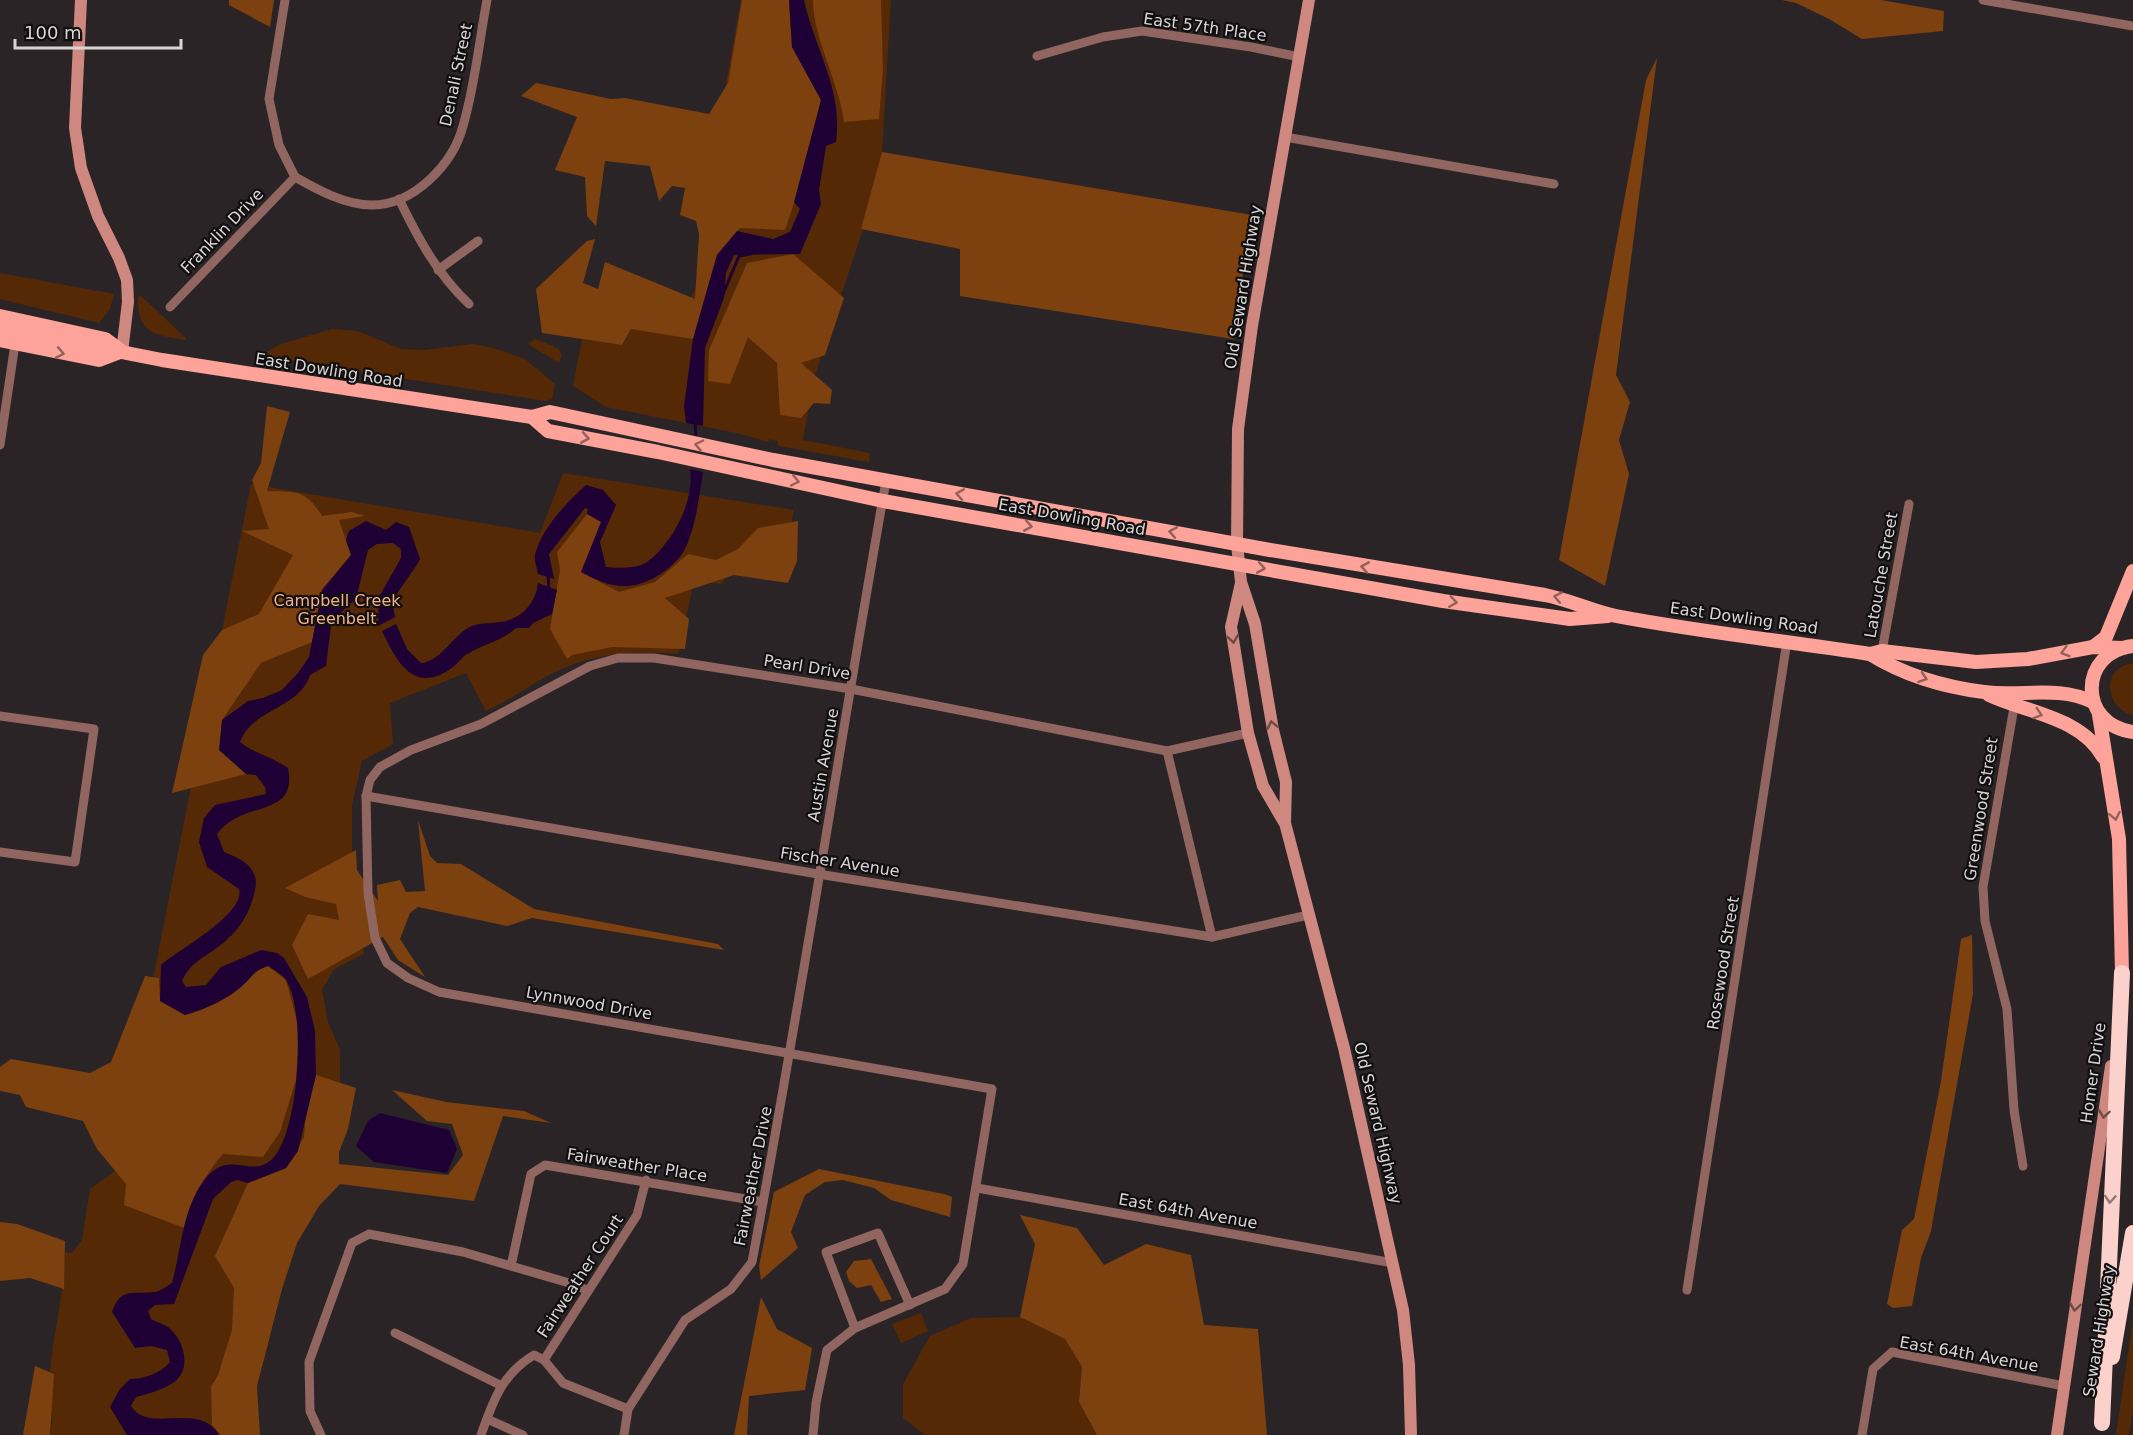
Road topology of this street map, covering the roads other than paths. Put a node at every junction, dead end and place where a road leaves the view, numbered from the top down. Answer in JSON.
{"nodes":[{"id":1,"x":81,"y":0,"type":"edge"},
{"id":2,"x":285,"y":0,"type":"edge"},
{"id":3,"x":487,"y":0,"type":"edge"},
{"id":4,"x":1309,"y":0,"type":"edge"},
{"id":5,"x":1983,"y":0,"type":"edge"},
{"id":6,"x":2133,"y":26,"type":"edge"},
{"id":7,"x":1037,"y":56,"type":"dead end"},
{"id":8,"x":1299,"y":57,"type":"junction"},
{"id":9,"x":1285,"y":137,"type":"junction"},
{"id":10,"x":295,"y":177,"type":"junction"},
{"id":11,"x":1554,"y":184,"type":"dead end"},
{"id":12,"x":399,"y":199,"type":"junction"},
{"id":13,"x":478,"y":241,"type":"dead end"},
{"id":14,"x":438,"y":270,"type":"junction"},
{"id":15,"x":469,"y":304,"type":"dead end"},
{"id":16,"x":170,"y":307,"type":"dead end"},
{"id":17,"x":0,"y":316,"type":"edge"},
{"id":18,"x":0,"y":328,"type":"edge"},
{"id":19,"x":0,"y":340,"type":"edge"},
{"id":20,"x":15,"y":344,"type":"junction"},
{"id":21,"x":122,"y":352,"type":"junction"},
{"id":22,"x":532,"y":417,"type":"junction"},
{"id":23,"x":0,"y":445,"type":"edge"},
{"id":24,"x":886,"y":481,"type":"junction"},
{"id":25,"x":883,"y":501,"type":"junction"},
{"id":26,"x":1909,"y":504,"type":"dead end"},
{"id":27,"x":1237,"y":544,"type":"junction"},
{"id":28,"x":1239,"y":564,"type":"junction"},
{"id":29,"x":2133,"y":571,"type":"edge"},
{"id":30,"x":1241,"y":582,"type":"junction"},
{"id":31,"x":1613,"y":615,"type":"junction"},
{"id":32,"x":1787,"y":641,"type":"junction"},
{"id":33,"x":2130,"y":645,"type":"edge"},
{"id":34,"x":2093,"y":646,"type":"junction"},
{"id":35,"x":1876,"y":652,"type":"junction"},
{"id":36,"x":852,"y":689,"type":"junction"},
{"id":37,"x":1984,"y":692,"type":"junction"},
{"id":38,"x":2014,"y":707,"type":"junction"},
{"id":39,"x":2096,"y":709,"type":"junction"},
{"id":40,"x":0,"y":716,"type":"edge"},
{"id":41,"x":2133,"y":732,"type":"edge"},
{"id":42,"x":1248,"y":733,"type":"junction"},
{"id":43,"x":1167,"y":751,"type":"junction"},
{"id":44,"x":2104,"y":759,"type":"junction"},
{"id":45,"x":380,"y":767,"type":"joint"},
{"id":46,"x":366,"y":796,"type":"junction"},
{"id":47,"x":1285,"y":823,"type":"junction"},
{"id":48,"x":0,"y":852,"type":"edge"},
{"id":49,"x":818,"y":874,"type":"junction"},
{"id":50,"x":1308,"y":915,"type":"junction"},
{"id":51,"x":1212,"y":937,"type":"junction"},
{"id":52,"x":2121,"y":973,"type":"junction"},
{"id":53,"x":791,"y":1055,"type":"junction"},
{"id":54,"x":2023,"y":1166,"type":"dead end"},
{"id":55,"x":646,"y":1180,"type":"junction"},
{"id":56,"x":977,"y":1188,"type":"junction"},
{"id":57,"x":764,"y":1202,"type":"junction"},
{"id":58,"x":2133,"y":1233,"type":"edge"},
{"id":59,"x":1393,"y":1263,"type":"junction"},
{"id":60,"x":511,"y":1266,"type":"junction"},
{"id":61,"x":1688,"y":1290,"type":"dead end"},
{"id":62,"x":588,"y":1291,"type":"junction"},
{"id":63,"x":910,"y":1305,"type":"junction"},
{"id":64,"x":855,"y":1328,"type":"junction"},
{"id":65,"x":395,"y":1333,"type":"dead end"},
{"id":66,"x":544,"y":1360,"type":"junction"},
{"id":67,"x":500,"y":1385,"type":"junction"},
{"id":68,"x":2064,"y":1386,"type":"junction"},
{"id":69,"x":628,"y":1409,"type":"junction"},
{"id":70,"x":487,"y":1419,"type":"junction"},
{"id":71,"x":2101,"y":1429,"type":"edge"},
{"id":72,"x":321,"y":1435,"type":"edge"},
{"id":73,"x":481,"y":1435,"type":"edge"},
{"id":74,"x":523,"y":1435,"type":"edge"},
{"id":75,"x":624,"y":1435,"type":"edge"},
{"id":76,"x":813,"y":1435,"type":"edge"},
{"id":77,"x":1411,"y":1435,"type":"edge"},
{"id":78,"x":1862,"y":1435,"type":"edge"},
{"id":79,"x":2057,"y":1435,"type":"edge"}],
"edges":[{"from":1,"to":21,"type":"main road"},
{"from":2,"to":10,"type":"street"},
{"from":3,"to":12,"type":"street","name":"Denali Street"},
{"from":4,"to":8,"type":"main road","name":"Old Seward Highway"},
{"from":5,"to":6,"type":"street"},
{"from":7,"to":8,"type":"street","name":"East 57th Place"},
{"from":8,"to":9,"type":"main road","name":"Old Seward Highway"},
{"from":9,"to":11,"type":"street"},
{"from":9,"to":27,"type":"main road","name":"Old Seward Highway"},
{"from":10,"to":12,"type":"street","name":"Denali Street"},
{"from":10,"to":16,"type":"street","name":"Franklin Drive"},
{"from":12,"to":14,"type":"street"},
{"from":13,"to":14,"type":"street"},
{"from":14,"to":15,"type":"street"},
{"from":17,"to":21,"type":"main road"},
{"from":18,"to":21,"type":"main road","name":"East Dowling Road"},
{"from":19,"to":20,"type":"main road"},
{"from":20,"to":21,"type":"main road","one_way":true},
{"from":20,"to":23,"type":"street"},
{"from":21,"to":22,"type":"main road","name":"East Dowling Road"},
{"from":24,"to":22,"type":"main road","name":"East Dowling Road","one_way":true},
{"from":22,"to":25,"type":"main road","name":"East Dowling Road","one_way":true},
{"from":24,"to":25,"type":"street","name":"Austin Avenue"},
{"from":27,"to":24,"type":"main road","name":"East Dowling Road","one_way":true},
{"from":25,"to":28,"type":"main road","name":"East Dowling Road","one_way":true},
{"from":25,"to":36,"type":"street","name":"Austin Avenue"},
{"from":26,"to":35,"type":"street","name":"Latouche Street"},
{"from":27,"to":28,"type":"main road","name":"Old Seward Highway"},
{"from":31,"to":27,"type":"main road","name":"East Dowling Road","one_way":true},
{"from":28,"to":30,"type":"main road","name":"Old Seward Highway"},
{"from":28,"to":31,"type":"main road","name":"East Dowling Road","one_way":true},
{"from":29,"to":34,"type":"main road"},
{"from":30,"to":42,"type":"main road","name":"Old Seward Highway","one_way":true},
{"from":47,"to":30,"type":"main road","name":"Old Seward Highway","one_way":true},
{"from":31,"to":32,"type":"main road","name":"East Dowling Road"},
{"from":32,"to":35,"type":"main road","name":"East Dowling Road"},
{"from":32,"to":61,"type":"street","name":"Rosewood Street"},
{"from":33,"to":34,"type":"main road","name":"East Dowling Road"},
{"from":33,"to":39,"type":"main road","name":"Homer Drive"},
{"from":34,"to":35,"type":"main road","name":"East Dowling Road","one_way":true},
{"from":35,"to":37,"type":"main road","name":"East Dowling Road","one_way":true},
{"from":36,"to":43,"type":"street","name":"Pearl Drive"},
{"from":36,"to":45,"type":"street","name":"Pearl Drive"},
{"from":36,"to":49,"type":"street","name":"Austin Avenue"},
{"from":37,"to":38,"type":"main road"},
{"from":37,"to":39,"type":"main road","name":"East Dowling Road"},
{"from":38,"to":44,"type":"main road","one_way":true},
{"from":38,"to":54,"type":"street","name":"Greenwood Street"},
{"from":39,"to":41,"type":"main road","name":"East Dowling Road"},
{"from":39,"to":44,"type":"main road","name":"Homer Drive"},
{"from":40,"to":48,"type":"street"},
{"from":42,"to":43,"type":"street","name":"Pearl Drive"},
{"from":42,"to":47,"type":"main road","name":"Old Seward Highway"},
{"from":43,"to":51,"type":"street"},
{"from":44,"to":52,"type":"main road","name":"Homer Drive","one_way":true},
{"from":45,"to":46,"type":"street","name":"Lynnwood Drive"},
{"from":46,"to":49,"type":"street","name":"Fischer Avenue"},
{"from":46,"to":53,"type":"street","name":"Lynnwood Drive"},
{"from":47,"to":50,"type":"main road","name":"Old Seward Highway"},
{"from":49,"to":51,"type":"street","name":"Fischer Avenue"},
{"from":49,"to":53,"type":"street","name":"Austin Avenue"},
{"from":50,"to":51,"type":"street","name":"Fischer Avenue"},
{"from":50,"to":59,"type":"main road","name":"Old Seward Highway"},
{"from":52,"to":68,"type":"main road","name":"Homer Drive","one_way":true},
{"from":52,"to":71,"type":"highway","one_way":true},
{"from":53,"to":56,"type":"street","name":"Lynnwood Drive"},
{"from":53,"to":57,"type":"street","name":"Fairweather Drive"},
{"from":55,"to":57,"type":"street","name":"Fairweather Place"},
{"from":55,"to":60,"type":"street","name":"Fairweather Place"},
{"from":55,"to":62,"type":"street","name":"Fairweather Court"},
{"from":56,"to":59,"type":"street","name":"East 64th Avenue"},
{"from":56,"to":63,"type":"street"},
{"from":57,"to":69,"type":"street","name":"Fairweather Drive"},
{"from":58,"to":71,"type":"highway","name":"Seward Highway"},
{"from":59,"to":77,"type":"main road","name":"Old Seward Highway"},
{"from":60,"to":62,"type":"street"},
{"from":60,"to":72,"type":"street"},
{"from":62,"to":66,"type":"street","name":"Fairweather Court"},
{"from":63,"to":64,"type":"street"},
{"from":63,"to":64,"type":"street"},
{"from":64,"to":76,"type":"street"},
{"from":65,"to":67,"type":"street"},
{"from":66,"to":67,"type":"street"},
{"from":66,"to":69,"type":"street","name":"Fairweather Court"},
{"from":67,"to":70,"type":"street"},
{"from":68,"to":78,"type":"street","name":"East 64th Avenue"},
{"from":68,"to":79,"type":"main road","name":"Homer Drive"},
{"from":69,"to":75,"type":"street","name":"Fairweather Drive"},
{"from":70,"to":73,"type":"street"},
{"from":70,"to":74,"type":"street"}]}
